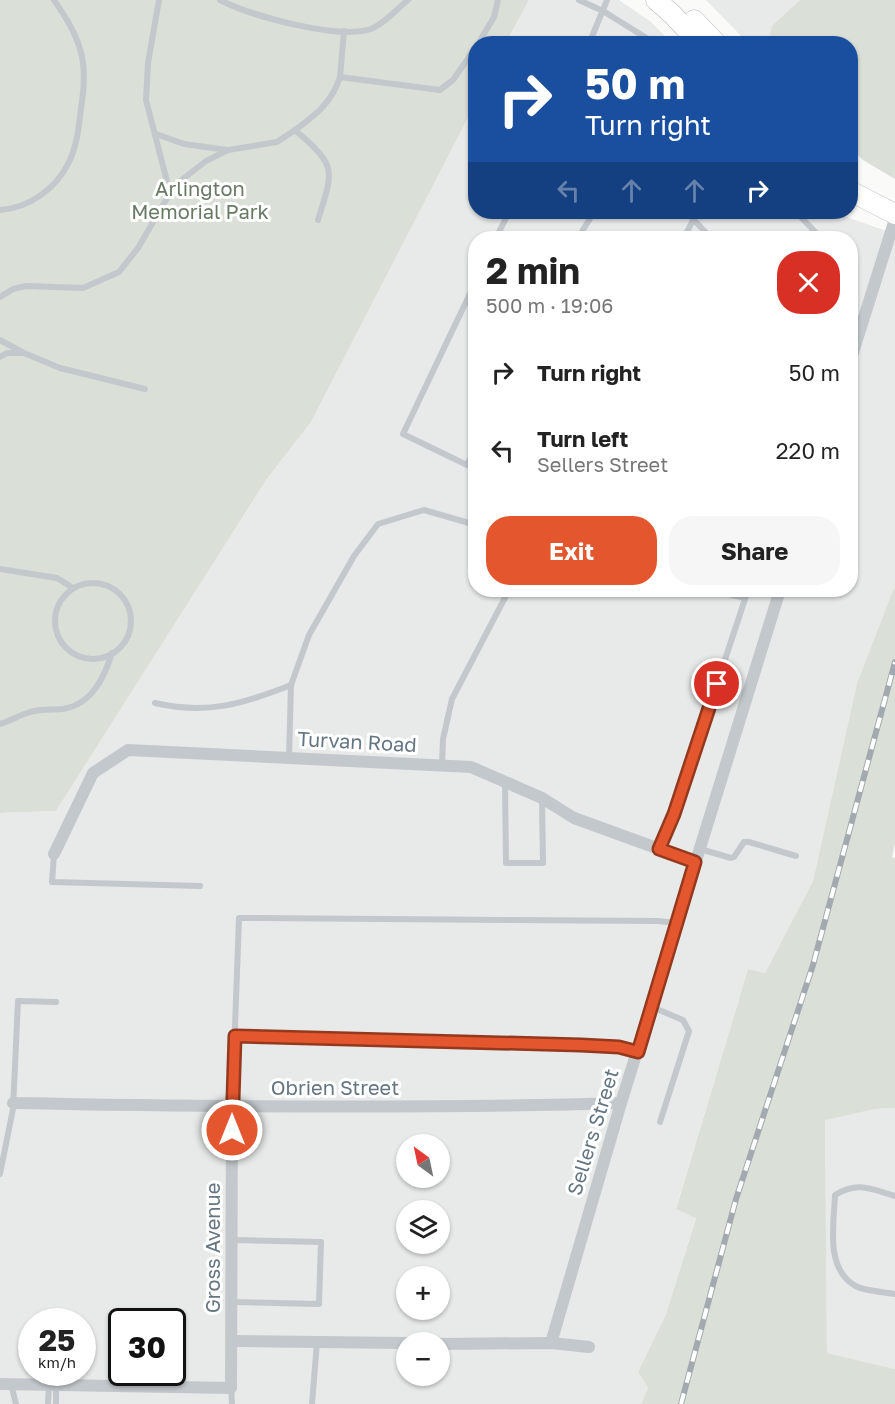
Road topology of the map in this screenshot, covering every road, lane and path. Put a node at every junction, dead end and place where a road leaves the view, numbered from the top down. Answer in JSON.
{"nodes":[{"id":1,"x":54,"y":0,"type":"edge"},
{"id":2,"x":159,"y":0,"type":"edge"},
{"id":3,"x":220,"y":0,"type":"edge"},
{"id":4,"x":408,"y":0,"type":"edge"},
{"id":5,"x":498,"y":0,"type":"edge"},
{"id":6,"x":579,"y":0,"type":"edge"},
{"id":7,"x":607,"y":0,"type":"edge"},
{"id":8,"x":656,"y":0,"type":"edge"},
{"id":9,"x":674,"y":0,"type":"edge"},
{"id":10,"x":603,"y":11,"type":"junction"},
{"id":11,"x":345,"y":32,"type":"junction"},
{"id":12,"x":483,"y":36,"type":"edge"},
{"id":13,"x":592,"y":36,"type":"edge"},
{"id":14,"x":643,"y":36,"type":"edge"},
{"id":15,"x":693,"y":36,"type":"edge"},
{"id":16,"x":709,"y":36,"type":"edge"},
{"id":17,"x":468,"y":58,"type":"edge"},
{"id":18,"x":340,"y":77,"type":"junction"},
{"id":19,"x":296,"y":130,"type":"junction"},
{"id":20,"x":156,"y":134,"type":"junction"},
{"id":21,"x":228,"y":150,"type":"junction"},
{"id":22,"x":170,"y":193,"type":"junction"},
{"id":23,"x":858,"y":195,"type":"edge"},
{"id":24,"x":0,"y":210,"type":"edge"},
{"id":25,"x":895,"y":214,"type":"edge"},
{"id":26,"x":693,"y":219,"type":"joint"},
{"id":27,"x":803,"y":219,"type":"edge"},
{"id":28,"x":895,"y":219,"type":"edge"},
{"id":29,"x":318,"y":220,"type":"dead end"},
{"id":30,"x":687,"y":231,"type":"edge"},
{"id":31,"x":704,"y":231,"type":"edge"},
{"id":32,"x":814,"y":231,"type":"edge"},
{"id":33,"x":0,"y":297,"type":"edge"},
{"id":34,"x":468,"y":298,"type":"edge"},
{"id":35,"x":858,"y":335,"type":"edge"},
{"id":36,"x":0,"y":340,"type":"edge"},
{"id":37,"x":24,"y":353,"type":"junction"},
{"id":38,"x":0,"y":357,"type":"edge"},
{"id":39,"x":145,"y":389,"type":"dead end"},
{"id":40,"x":468,"y":463,"type":"edge"},
{"id":41,"x":468,"y":523,"type":"edge"},
{"id":42,"x":0,"y":569,"type":"edge"},
{"id":43,"x":73,"y":588,"type":"junction"},
{"id":44,"x":505,"y":597,"type":"edge"},
{"id":45,"x":741,"y":597,"type":"edge"},
{"id":46,"x":778,"y":597,"type":"edge"},
{"id":47,"x":745,"y":598,"type":"joint"},
{"id":48,"x":112,"y":653,"type":"junction"},
{"id":49,"x":291,"y":685,"type":"junction"},
{"id":50,"x":155,"y":703,"type":"dead end"},
{"id":51,"x":0,"y":724,"type":"edge"},
{"id":52,"x":289,"y":758,"type":"junction"},
{"id":53,"x":442,"y":767,"type":"junction"},
{"id":54,"x":505,"y":782,"type":"junction"},
{"id":55,"x":542,"y":798,"type":"junction"},
{"id":56,"x":659,"y":849,"type":"junction"},
{"id":57,"x":699,"y":849,"type":"junction"},
{"id":58,"x":54,"y":854,"type":"joint"},
{"id":59,"x":796,"y":856,"type":"dead end"},
{"id":60,"x":695,"y":862,"type":"junction"},
{"id":61,"x":200,"y":886,"type":"dead end"},
{"id":62,"x":677,"y":923,"type":"junction"},
{"id":63,"x":56,"y":1002,"type":"dead end"},
{"id":64,"x":652,"y":1007,"type":"junction"},
{"id":65,"x":235,"y":1036,"type":"junction"},
{"id":66,"x":638,"y":1052,"type":"junction"},
{"id":67,"x":13,"y":1103,"type":"junction"},
{"id":68,"x":621,"y":1103,"type":"junction"},
{"id":69,"x":232,"y":1107,"type":"junction"},
{"id":70,"x":660,"y":1122,"type":"dead end"},
{"id":71,"x":0,"y":1174,"type":"edge"},
{"id":72,"x":895,"y":1196,"type":"edge"},
{"id":73,"x":232,"y":1240,"type":"junction"},
{"id":74,"x":895,"y":1294,"type":"edge"},
{"id":75,"x":232,"y":1302,"type":"junction"},
{"id":76,"x":232,"y":1341,"type":"junction"},
{"id":77,"x":317,"y":1342,"type":"junction"},
{"id":78,"x":396,"y":1343,"type":"edge"},
{"id":79,"x":551,"y":1343,"type":"junction"},
{"id":80,"x":450,"y":1344,"type":"edge"},
{"id":81,"x":589,"y":1347,"type":"dead end"},
{"id":82,"x":5,"y":1384,"type":"edge"},
{"id":83,"x":52,"y":1386,"type":"edge"},
{"id":84,"x":52,"y":1386,"type":"edge"},
{"id":85,"x":96,"y":1386,"type":"edge"},
{"id":86,"x":231,"y":1388,"type":"junction"},
{"id":87,"x":16,"y":1404,"type":"edge"},
{"id":88,"x":48,"y":1404,"type":"edge"},
{"id":89,"x":56,"y":1404,"type":"edge"},
{"id":90,"x":232,"y":1404,"type":"edge"},
{"id":91,"x":312,"y":1404,"type":"edge"}],
"edges":[{"from":1,"to":24,"type":"lane"},
{"from":2,"to":20,"type":"lane"},
{"from":3,"to":11,"type":"lane"},
{"from":4,"to":11,"type":"lane"},
{"from":5,"to":12,"type":"lane"},
{"from":6,"to":10,"type":"lane"},
{"from":7,"to":10,"type":"lane"},
{"from":8,"to":15,"type":"main road"},
{"from":9,"to":16,"type":"main road"},
{"from":10,"to":13,"type":"lane"},
{"from":10,"to":14,"type":"lane"},
{"from":11,"to":18,"type":"lane"},
{"from":17,"to":18,"type":"lane"},
{"from":18,"to":19,"type":"lane"},
{"from":19,"to":21,"type":"lane"},
{"from":19,"to":29,"type":"lane"},
{"from":20,"to":21,"type":"lane"},
{"from":20,"to":22,"type":"lane"},
{"from":21,"to":22,"type":"lane"},
{"from":22,"to":33,"type":"lane"},
{"from":23,"to":25,"type":"main road"},
{"from":26,"to":30,"type":"lane"},
{"from":26,"to":31,"type":"lane"},
{"from":27,"to":32,"type":"lane"},
{"from":28,"to":35,"type":"street"},
{"from":34,"to":40,"type":"lane"},
{"from":36,"to":37,"type":"lane"},
{"from":37,"to":38,"type":"lane"},
{"from":37,"to":39,"type":"lane"},
{"from":41,"to":49,"type":"lane"},
{"from":42,"to":43,"type":"lane"},
{"from":43,"to":48,"type":"lane"},
{"from":43,"to":48,"type":"lane"},
{"from":44,"to":53,"type":"lane"},
{"from":45,"to":47,"type":"lane"},
{"from":46,"to":57,"type":"street","name":"Sellers Street"},
{"from":47,"to":56,"type":"lane"},
{"from":48,"to":51,"type":"lane"},
{"from":49,"to":50,"type":"lane"},
{"from":49,"to":52,"type":"lane"},
{"from":52,"to":53,"type":"street","name":"Turvan Road"},
{"from":52,"to":58,"type":"street","name":"Turvan Road"},
{"from":53,"to":54,"type":"street","name":"Turvan Road"},
{"from":54,"to":55,"type":"street","name":"Turvan Road"},
{"from":54,"to":55,"type":"lane"},
{"from":55,"to":56,"type":"street","name":"Turvan Road"},
{"from":56,"to":60,"type":"street","name":"Turvan Road"},
{"from":57,"to":59,"type":"lane"},
{"from":57,"to":60,"type":"street","name":"Sellers Street"},
{"from":58,"to":61,"type":"lane"},
{"from":60,"to":62,"type":"street","name":"Sellers Street"},
{"from":62,"to":64,"type":"street","name":"Sellers Street"},
{"from":62,"to":65,"type":"lane"},
{"from":63,"to":67,"type":"lane"},
{"from":64,"to":66,"type":"street","name":"Sellers Street"},
{"from":64,"to":70,"type":"lane"},
{"from":65,"to":66,"type":"lane"},
{"from":65,"to":69,"type":"lane"},
{"from":66,"to":68,"type":"street","name":"Sellers Street"},
{"from":67,"to":69,"type":"street","name":"Obrien Street"},
{"from":67,"to":71,"type":"lane"},
{"from":68,"to":69,"type":"street","name":"Obrien Street"},
{"from":68,"to":79,"type":"street","name":"Sellers Street"},
{"from":69,"to":73,"type":"street","name":"Gross Avenue"},
{"from":72,"to":74,"type":"lane"},
{"from":73,"to":75,"type":"street","name":"Gross Avenue"},
{"from":73,"to":75,"type":"lane"},
{"from":75,"to":76,"type":"street","name":"Gross Avenue"},
{"from":76,"to":77,"type":"street"},
{"from":76,"to":86,"type":"street","name":"Gross Avenue"},
{"from":77,"to":78,"type":"street"},
{"from":77,"to":91,"type":"lane"},
{"from":79,"to":80,"type":"street"},
{"from":79,"to":81,"type":"street"},
{"from":82,"to":87,"type":"lane"},
{"from":83,"to":88,"type":"lane"},
{"from":84,"to":89,"type":"lane"},
{"from":85,"to":86,"type":"street"},
{"from":86,"to":90,"type":"lane"}]}
